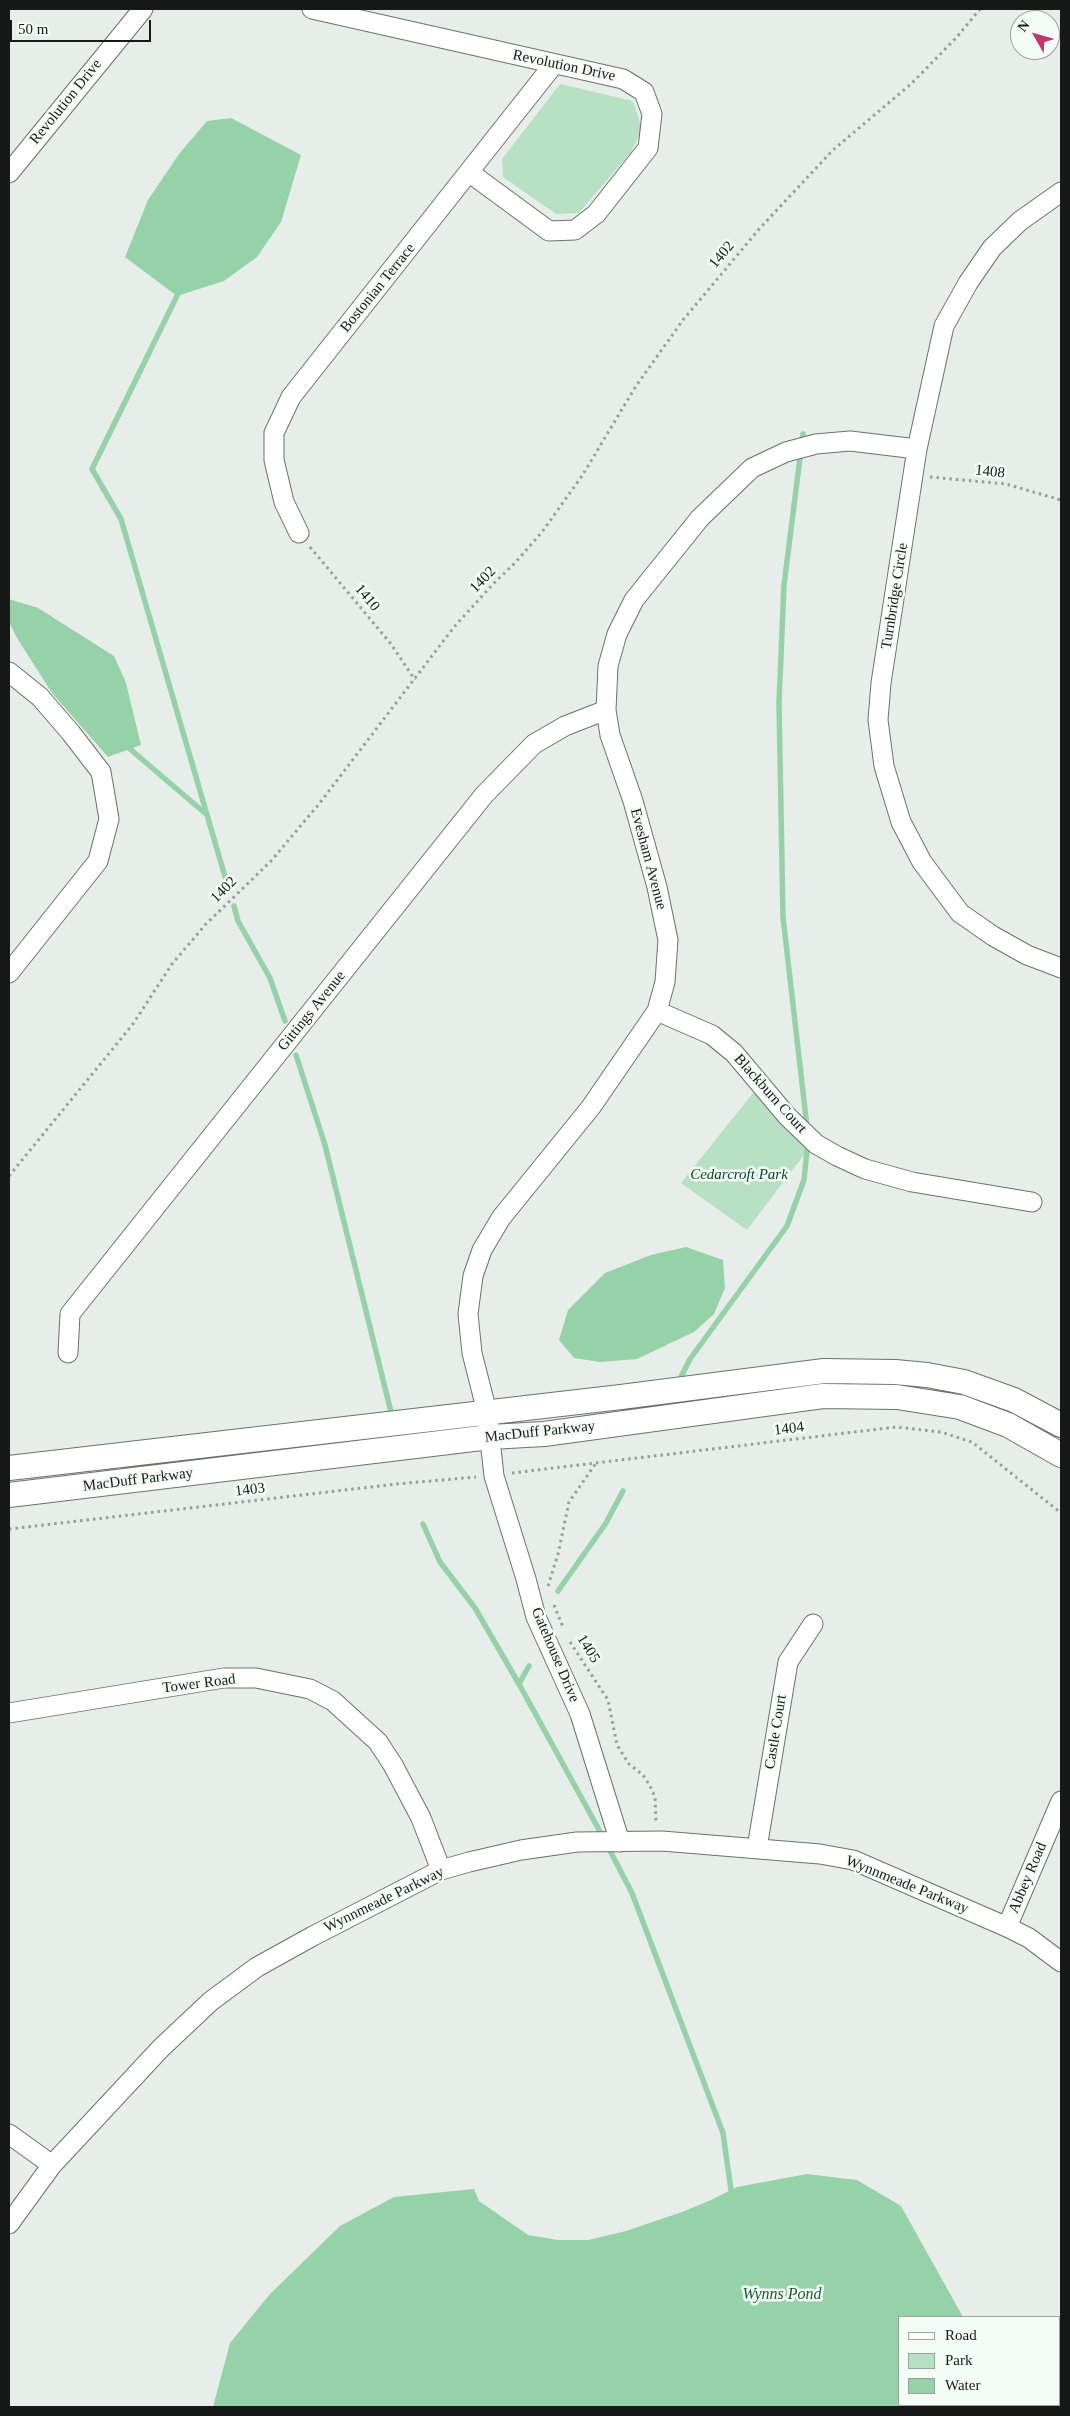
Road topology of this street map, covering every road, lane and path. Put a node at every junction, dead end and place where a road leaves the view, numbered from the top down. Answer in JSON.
{"nodes":[{"id":1,"x":143,"y":9,"type":"edge"},
{"id":2,"x":312,"y":9,"type":"edge"},
{"id":3,"x":980,"y":9,"type":"edge"},
{"id":4,"x":554,"y":64,"type":"junction"},
{"id":5,"x":9,"y":173,"type":"edge"},
{"id":6,"x":470,"y":173,"type":"junction"},
{"id":7,"x":1061,"y":192,"type":"edge"},
{"id":8,"x":917,"y":449,"type":"junction"},
{"id":9,"x":914,"y":475,"type":"junction"},
{"id":10,"x":1061,"y":500,"type":"edge"},
{"id":11,"x":299,"y":533,"type":"joint"},
{"id":12,"x":9,"y":672,"type":"edge"},
{"id":13,"x":414,"y":680,"type":"junction"},
{"id":14,"x":606,"y":710,"type":"junction"},
{"id":15,"x":1061,"y":968,"type":"edge"},
{"id":16,"x":9,"y":973,"type":"edge"},
{"id":17,"x":657,"y":1011,"type":"junction"},
{"id":18,"x":9,"y":1176,"type":"edge"},
{"id":19,"x":1032,"y":1202,"type":"dead end"},
{"id":20,"x":68,"y":1353,"type":"dead end"},
{"id":21,"x":486,"y":1412,"type":"junction"},
{"id":22,"x":1061,"y":1425,"type":"edge"},
{"id":23,"x":490,"y":1437,"type":"junction"},
{"id":24,"x":1061,"y":1455,"type":"edge"},
{"id":25,"x":597,"y":1463,"type":"junction"},
{"id":26,"x":9,"y":1468,"type":"edge"},
{"id":27,"x":494,"y":1476,"type":"junction"},
{"id":28,"x":9,"y":1496,"type":"edge"},
{"id":29,"x":1061,"y":1514,"type":"edge"},
{"id":30,"x":9,"y":1528,"type":"edge"},
{"id":31,"x":547,"y":1589,"type":"dead end"},
{"id":32,"x":550,"y":1598,"type":"dead end"},
{"id":33,"x":813,"y":1624,"type":"dead end"},
{"id":34,"x":9,"y":1712,"type":"edge"},
{"id":35,"x":1061,"y":1801,"type":"edge"},
{"id":36,"x":662,"y":1841,"type":"junction"},
{"id":37,"x":620,"y":1842,"type":"junction"},
{"id":38,"x":757,"y":1848,"type":"junction"},
{"id":39,"x":441,"y":1870,"type":"junction"},
{"id":40,"x":1007,"y":1927,"type":"junction"},
{"id":41,"x":1061,"y":1962,"type":"edge"},
{"id":42,"x":9,"y":2134,"type":"edge"},
{"id":43,"x":52,"y":2166,"type":"junction"},
{"id":44,"x":9,"y":2224,"type":"edge"}],
"edges":[{"from":1,"to":5,"type":"street","name":"Revolution Drive"},
{"from":2,"to":4,"type":"street","name":"Revolution Drive"},
{"from":3,"to":13,"type":"path","name":"1402"},
{"from":4,"to":6,"type":"street","name":"Bostonian Terrace"},
{"from":4,"to":6,"type":"street","name":"Revolution Drive"},
{"from":6,"to":11,"type":"street","name":"Bostonian Terrace"},
{"from":7,"to":8,"type":"street","name":"Turnbridge Circle"},
{"from":8,"to":9,"type":"street","name":"Turnbridge Circle"},
{"from":8,"to":14,"type":"street","name":"Evesham Avenue"},
{"from":9,"to":10,"type":"path","name":"1408"},
{"from":9,"to":15,"type":"street","name":"Turnbridge Circle"},
{"from":11,"to":13,"type":"path","name":"1410"},
{"from":12,"to":16,"type":"street"},
{"from":13,"to":18,"type":"path","name":"1402"},
{"from":14,"to":17,"type":"street","name":"Evesham Avenue"},
{"from":14,"to":20,"type":"street","name":"Gittings Avenue"},
{"from":17,"to":19,"type":"street","name":"Blackburn Court"},
{"from":17,"to":21,"type":"street","name":"Evesham Avenue"},
{"from":21,"to":22,"type":"street","name":"MacDuff Parkway"},
{"from":21,"to":23,"type":"street","name":"Evesham Avenue"},
{"from":21,"to":26,"type":"street","name":"MacDuff Parkway"},
{"from":23,"to":24,"type":"street","name":"MacDuff Parkway"},
{"from":23,"to":27,"type":"street","name":"Gatehouse Drive"},
{"from":23,"to":28,"type":"street","name":"MacDuff Parkway"},
{"from":25,"to":27,"type":"path","name":"1404"},
{"from":25,"to":29,"type":"path","name":"1404"},
{"from":25,"to":31,"type":"path"},
{"from":27,"to":30,"type":"path","name":"1403"},
{"from":27,"to":37,"type":"street","name":"Gatehouse Drive"},
{"from":32,"to":36,"type":"path","name":"1405"},
{"from":33,"to":38,"type":"street","name":"Castle Court"},
{"from":34,"to":39,"type":"street","name":"Tower Road"},
{"from":35,"to":40,"type":"street","name":"Abbey Road"},
{"from":36,"to":37,"type":"street","name":"Wynnmeade Parkway"},
{"from":36,"to":38,"type":"street","name":"Wynnmeade Parkway"},
{"from":37,"to":39,"type":"street","name":"Wynnmeade Parkway"},
{"from":38,"to":40,"type":"street","name":"Wynnmeade Parkway"},
{"from":39,"to":43,"type":"street","name":"Wynnmeade Parkway"},
{"from":40,"to":41,"type":"street","name":"Wynnmeade Parkway"},
{"from":42,"to":43,"type":"street"},
{"from":43,"to":44,"type":"street","name":"Wynnmeade Parkway"}]}
